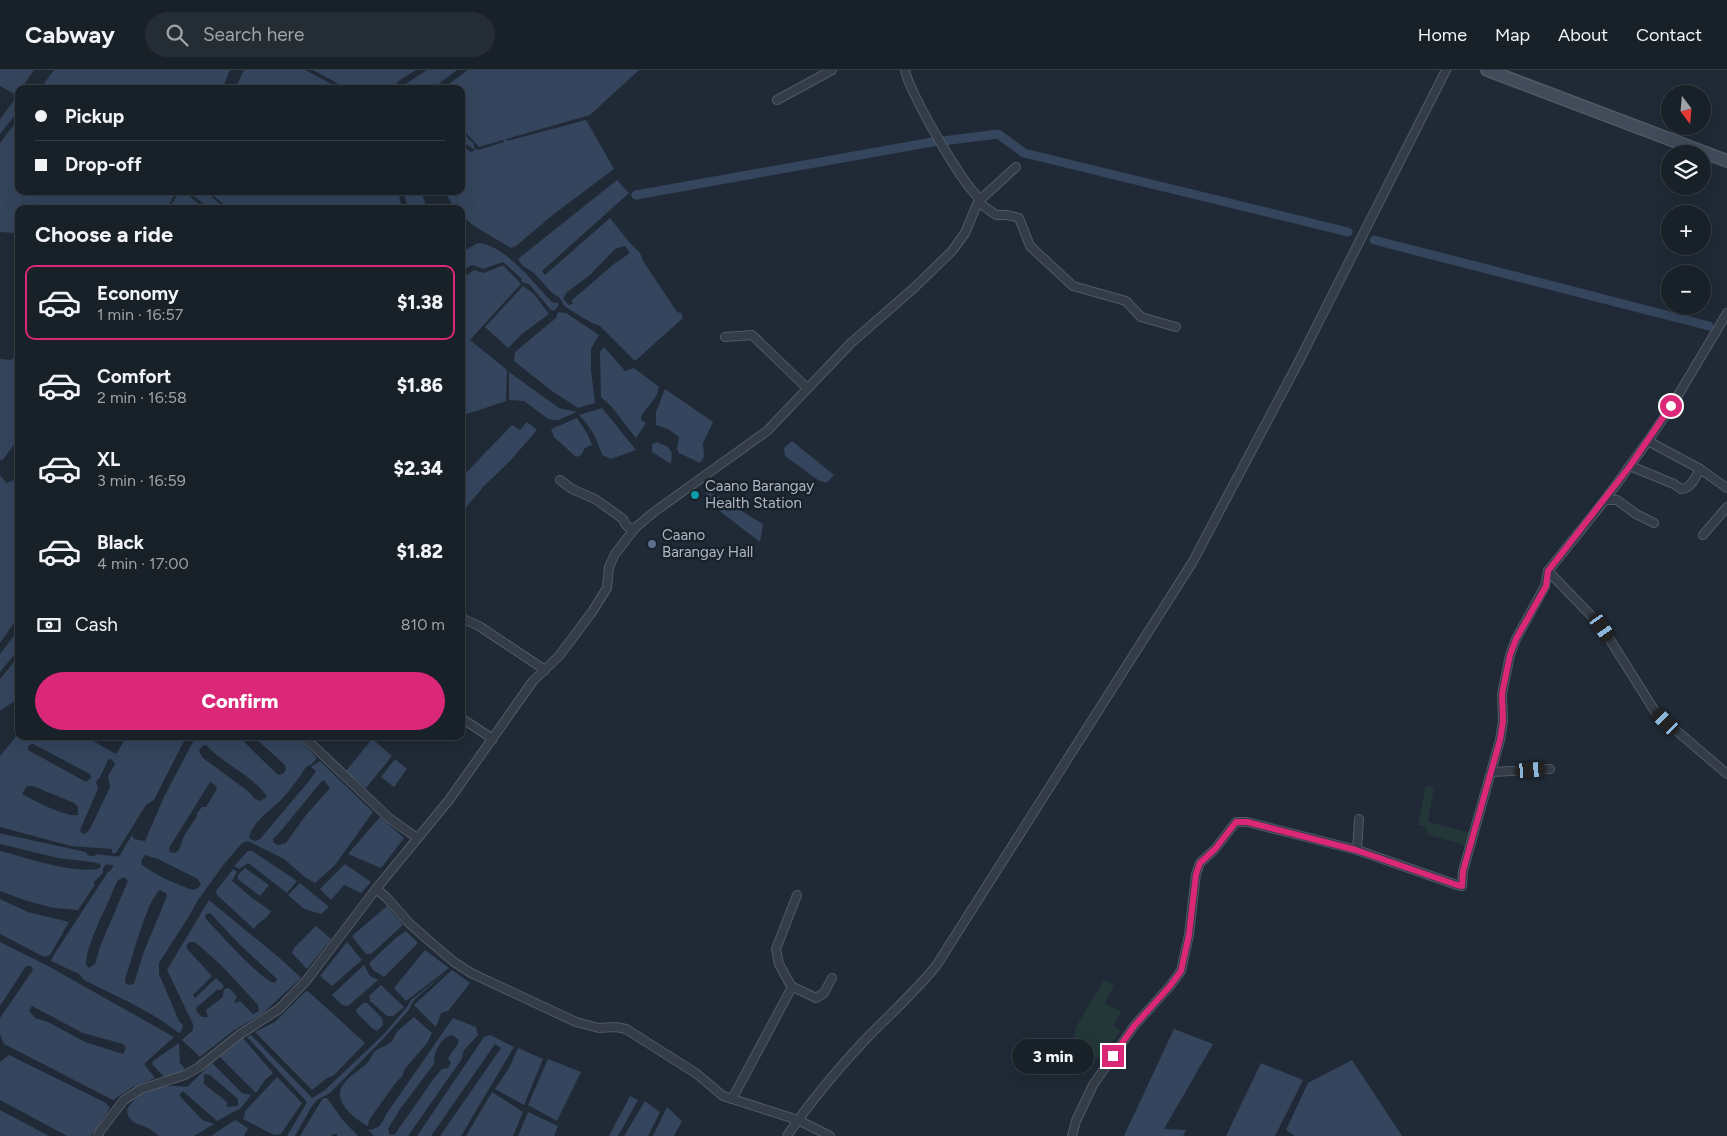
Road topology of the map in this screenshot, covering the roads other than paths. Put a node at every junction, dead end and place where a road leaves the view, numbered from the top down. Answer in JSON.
{"nodes":[{"id":1,"x":832,"y":70,"type":"edge"},
{"id":2,"x":905,"y":70,"type":"edge"},
{"id":3,"x":1446,"y":70,"type":"edge"},
{"id":4,"x":1487,"y":70,"type":"edge"},
{"id":5,"x":777,"y":100,"type":"dead end"},
{"id":6,"x":1727,"y":161,"type":"edge"},
{"id":7,"x":1016,"y":168,"type":"dead end"},
{"id":8,"x":979,"y":201,"type":"junction"},
{"id":9,"x":1727,"y":312,"type":"edge"},
{"id":10,"x":1176,"y":327,"type":"dead end"},
{"id":11,"x":725,"y":337,"type":"dead end"},
{"id":12,"x":807,"y":388,"type":"junction"},
{"id":13,"x":1648,"y":441,"type":"junction"},
{"id":14,"x":1630,"y":466,"type":"junction"},
{"id":15,"x":1700,"y":469,"type":"junction"},
{"id":16,"x":560,"y":480,"type":"dead end"},
{"id":17,"x":1727,"y":488,"type":"edge"},
{"id":18,"x":1605,"y":500,"type":"junction"},
{"id":19,"x":1727,"y":507,"type":"edge"},
{"id":20,"x":1654,"y":522,"type":"dead end"},
{"id":21,"x":635,"y":528,"type":"junction"},
{"id":22,"x":1703,"y":535,"type":"dead end"},
{"id":23,"x":1548,"y":571,"type":"junction"},
{"id":24,"x":465,"y":620,"type":"edge"},
{"id":25,"x":545,"y":670,"type":"junction"},
{"id":26,"x":465,"y":721,"type":"edge"},
{"id":27,"x":493,"y":739,"type":"junction"},
{"id":28,"x":307,"y":740,"type":"edge"},
{"id":29,"x":1550,"y":769,"type":"dead end"},
{"id":30,"x":1492,"y":772,"type":"junction"},
{"id":31,"x":1727,"y":774,"type":"edge"},
{"id":32,"x":1359,"y":819,"type":"dead end"},
{"id":33,"x":417,"y":838,"type":"junction"},
{"id":34,"x":1356,"y":850,"type":"junction"},
{"id":35,"x":376,"y":889,"type":"junction"},
{"id":36,"x":797,"y":895,"type":"dead end"},
{"id":37,"x":832,"y":978,"type":"dead end"},
{"id":38,"x":791,"y":986,"type":"junction"},
{"id":39,"x":732,"y":1099,"type":"junction"},
{"id":40,"x":798,"y":1120,"type":"junction"},
{"id":41,"x":98,"y":1136,"type":"edge"},
{"id":42,"x":787,"y":1136,"type":"edge"},
{"id":43,"x":830,"y":1136,"type":"edge"},
{"id":44,"x":1072,"y":1136,"type":"edge"}],
"edges":[{"from":1,"to":5,"type":"street"},
{"from":2,"to":8,"type":"street"},
{"from":3,"to":40,"type":"street"},
{"from":4,"to":6,"type":"main road"},
{"from":7,"to":8,"type":"street"},
{"from":8,"to":10,"type":"street"},
{"from":8,"to":12,"type":"street"},
{"from":9,"to":13,"type":"street"},
{"from":11,"to":12,"type":"street"},
{"from":12,"to":21,"type":"street"},
{"from":13,"to":14,"type":"street"},
{"from":13,"to":15,"type":"street"},
{"from":14,"to":15,"type":"street"},
{"from":14,"to":18,"type":"street"},
{"from":15,"to":17,"type":"street"},
{"from":16,"to":21,"type":"street"},
{"from":18,"to":20,"type":"street"},
{"from":18,"to":23,"type":"street"},
{"from":19,"to":22,"type":"street"},
{"from":21,"to":25,"type":"street"},
{"from":23,"to":30,"type":"street"},
{"from":23,"to":31,"type":"street"},
{"from":24,"to":25,"type":"street"},
{"from":25,"to":27,"type":"street"},
{"from":26,"to":27,"type":"street"},
{"from":27,"to":33,"type":"street"},
{"from":28,"to":33,"type":"street"},
{"from":29,"to":30,"type":"street"},
{"from":30,"to":34,"type":"street"},
{"from":32,"to":34,"type":"street"},
{"from":33,"to":35,"type":"street"},
{"from":34,"to":44,"type":"street"},
{"from":35,"to":39,"type":"street"},
{"from":35,"to":41,"type":"street"},
{"from":36,"to":38,"type":"street"},
{"from":37,"to":38,"type":"street"},
{"from":38,"to":39,"type":"street"},
{"from":39,"to":40,"type":"street"},
{"from":40,"to":42,"type":"street"},
{"from":40,"to":43,"type":"street"}]}
